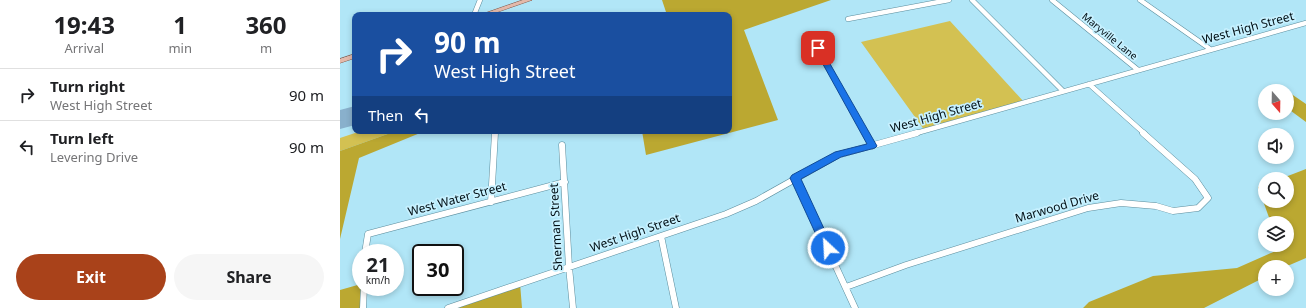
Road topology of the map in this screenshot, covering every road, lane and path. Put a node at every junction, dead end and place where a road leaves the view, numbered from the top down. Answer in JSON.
{"nodes":[{"id":1,"x":480,"y":0,"type":"edge"},
{"id":2,"x":529,"y":0,"type":"edge"},
{"id":3,"x":949,"y":0,"type":"edge"},
{"id":4,"x":972,"y":0,"type":"edge"},
{"id":5,"x":1052,"y":0,"type":"edge"},
{"id":6,"x":1147,"y":0,"type":"edge"},
{"id":7,"x":1141,"y":1,"type":"edge"},
{"id":8,"x":475,"y":12,"type":"edge"},
{"id":9,"x":492,"y":12,"type":"edge"},
{"id":10,"x":848,"y":19,"type":"dead end"},
{"id":11,"x":1306,"y":23,"type":"edge"},
{"id":12,"x":810,"y":34,"type":"dead end"},
{"id":13,"x":1210,"y":50,"type":"junction"},
{"id":14,"x":352,"y":57,"type":"edge"},
{"id":15,"x":340,"y":61,"type":"edge"},
{"id":16,"x":1138,"y":70,"type":"junction"},
{"id":17,"x":1089,"y":84,"type":"junction"},
{"id":18,"x":1063,"y":91,"type":"junction"},
{"id":19,"x":495,"y":134,"type":"edge"},
{"id":20,"x":562,"y":145,"type":"dead end"},
{"id":21,"x":872,"y":146,"type":"junction"},
{"id":22,"x":795,"y":178,"type":"junction"},
{"id":23,"x":565,"y":182,"type":"junction"},
{"id":24,"x":491,"y":202,"type":"junction"},
{"id":25,"x":661,"y":236,"type":"junction"},
{"id":26,"x":366,"y":244,"type":"edge"},
{"id":27,"x":569,"y":267,"type":"junction"},
{"id":28,"x":846,"y":287,"type":"junction"},
{"id":29,"x":364,"y":296,"type":"edge"},
{"id":30,"x":363,"y":308,"type":"edge"},
{"id":31,"x":448,"y":308,"type":"edge"},
{"id":32,"x":573,"y":308,"type":"edge"},
{"id":33,"x":676,"y":308,"type":"edge"},
{"id":34,"x":855,"y":308,"type":"edge"}],
"edges":[{"from":1,"to":8,"type":"street"},
{"from":2,"to":9,"type":"main road"},
{"from":3,"to":10,"type":"street"},
{"from":4,"to":18,"type":"street"},
{"from":5,"to":16,"type":"street","name":"Maryville Lane"},
{"from":6,"to":7,"type":"street"},
{"from":7,"to":13,"type":"street"},
{"from":11,"to":13,"type":"street","name":"West High Street"},
{"from":12,"to":21,"type":"street"},
{"from":13,"to":16,"type":"street","name":"West High Street"},
{"from":14,"to":15,"type":"main road"},
{"from":16,"to":17,"type":"street","name":"West High Street"},
{"from":17,"to":18,"type":"street","name":"West High Street"},
{"from":17,"to":28,"type":"street","name":"Marwood Drive"},
{"from":18,"to":21,"type":"street","name":"West High Street"},
{"from":19,"to":24,"type":"street"},
{"from":20,"to":23,"type":"street","name":"Sherman Street"},
{"from":21,"to":22,"type":"street","name":"West High Street"},
{"from":22,"to":25,"type":"street","name":"West High Street"},
{"from":22,"to":28,"type":"street"},
{"from":23,"to":24,"type":"street","name":"West Water Street"},
{"from":23,"to":27,"type":"street","name":"Sherman Street"},
{"from":24,"to":26,"type":"street","name":"West Water Street"},
{"from":25,"to":27,"type":"street","name":"West High Street"},
{"from":25,"to":33,"type":"street"},
{"from":27,"to":31,"type":"street","name":"West High Street"},
{"from":27,"to":32,"type":"street","name":"Sherman Street"},
{"from":28,"to":34,"type":"street"},
{"from":29,"to":30,"type":"street"}]}
